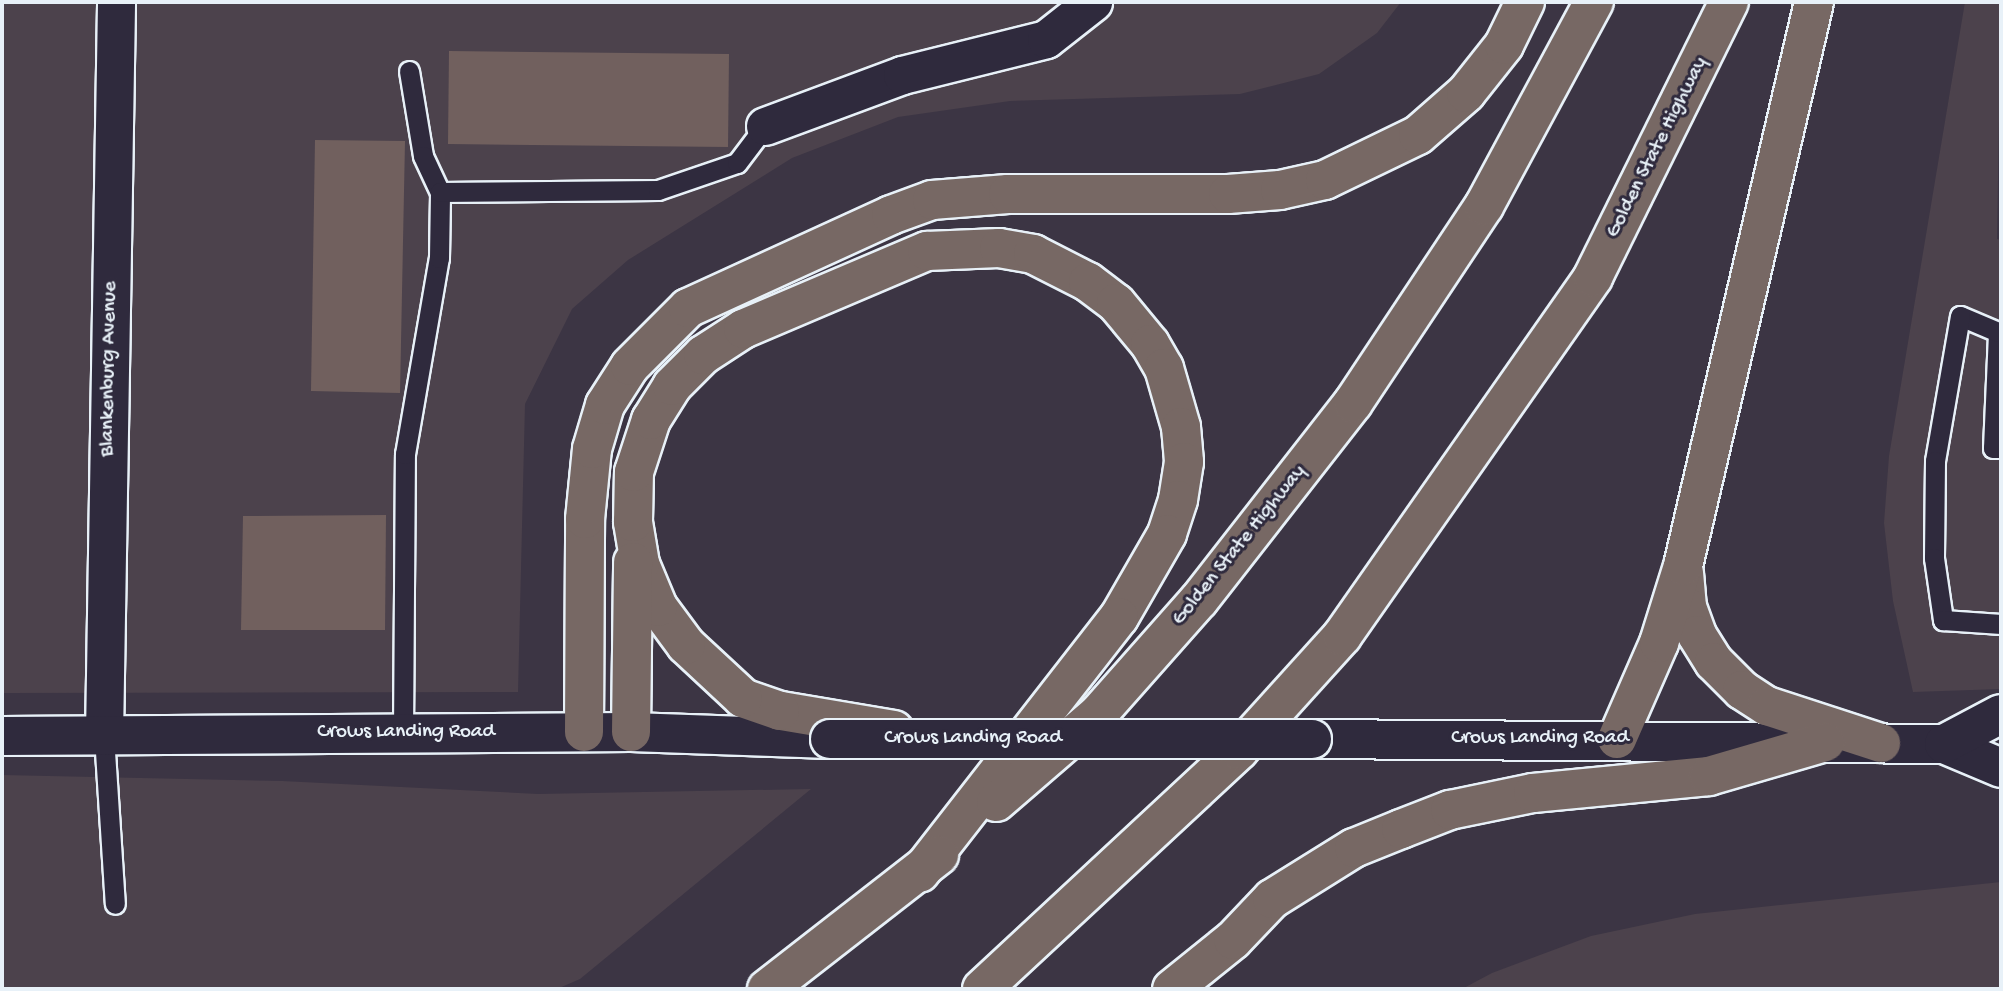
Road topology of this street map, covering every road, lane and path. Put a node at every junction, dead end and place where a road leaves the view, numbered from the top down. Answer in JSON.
{"nodes":[{"id":1,"x":116,"y":2,"type":"edge"},
{"id":2,"x":1093,"y":2,"type":"edge"},
{"id":3,"x":1525,"y":2,"type":"edge"},
{"id":4,"x":1594,"y":2,"type":"edge"},
{"id":5,"x":1729,"y":2,"type":"edge"},
{"id":6,"x":1815,"y":2,"type":"edge"},
{"id":7,"x":409,"y":71,"type":"dead end"},
{"id":8,"x":765,"y":126,"type":"joint"},
{"id":9,"x":440,"y":192,"type":"junction"},
{"id":10,"x":2001,"y":448,"type":"edge"},
{"id":11,"x":633,"y":522,"type":"junction"},
{"id":12,"x":1684,"y":566,"type":"junction"},
{"id":13,"x":2001,"y":624,"type":"edge"},
{"id":14,"x":2001,"y":714,"type":"edge"},
{"id":15,"x":832,"y":729,"type":"junction"},
{"id":16,"x":583,"y":732,"type":"junction"},
{"id":17,"x":631,"y":732,"type":"junction"},
{"id":18,"x":403,"y":733,"type":"junction"},
{"id":19,"x":2,"y":736,"type":"edge"},
{"id":20,"x":104,"y":736,"type":"junction"},
{"id":21,"x":1617,"y":739,"type":"junction"},
{"id":22,"x":1825,"y":742,"type":"junction"},
{"id":23,"x":1881,"y":743,"type":"junction"},
{"id":24,"x":1944,"y":744,"type":"junction"},
{"id":25,"x":2001,"y":768,"type":"edge"},
{"id":26,"x":920,"y":873,"type":"junction"},
{"id":27,"x":115,"y":904,"type":"dead end"},
{"id":28,"x":767,"y":989,"type":"edge"},
{"id":29,"x":982,"y":989,"type":"edge"},
{"id":30,"x":1172,"y":989,"type":"edge"}],
"edges":[{"from":1,"to":20,"type":"street","name":"Blankenburg Avenue"},
{"from":2,"to":8,"type":"street"},
{"from":3,"to":16,"type":"highway"},
{"from":4,"to":26,"type":"highway","name":"Golden State Highway"},
{"from":5,"to":29,"type":"highway","name":"Golden State Highway"},
{"from":6,"to":12,"type":"highway"},
{"from":7,"to":9,"type":"lane"},
{"from":8,"to":9,"type":"lane"},
{"from":9,"to":18,"type":"lane"},
{"from":10,"to":13,"type":"lane"},
{"from":11,"to":15,"type":"highway"},
{"from":11,"to":17,"type":"highway"},
{"from":11,"to":26,"type":"highway"},
{"from":12,"to":21,"type":"highway"},
{"from":12,"to":23,"type":"highway"},
{"from":14,"to":24,"type":"main road","name":"Crows Landing Road"},
{"from":15,"to":17,"type":"main road","name":"Crows Landing Road"},
{"from":15,"to":21,"type":"main road","name":"Crows Landing Road","bridge":true},
{"from":16,"to":17,"type":"main road","name":"Crows Landing Road"},
{"from":16,"to":18,"type":"main road","name":"Crows Landing Road"},
{"from":18,"to":20,"type":"main road","name":"Crows Landing Road"},
{"from":19,"to":20,"type":"main road","name":"Crows Landing Road"},
{"from":20,"to":27,"type":"lane"},
{"from":21,"to":22,"type":"main road","name":"Crows Landing Road"},
{"from":22,"to":23,"type":"main road","name":"Crows Landing Road"},
{"from":22,"to":30,"type":"highway"},
{"from":23,"to":24,"type":"main road","name":"Crows Landing Road"},
{"from":24,"to":25,"type":"main road","name":"Crows Landing Road"},
{"from":26,"to":28,"type":"highway","name":"Golden State Highway"}]}
